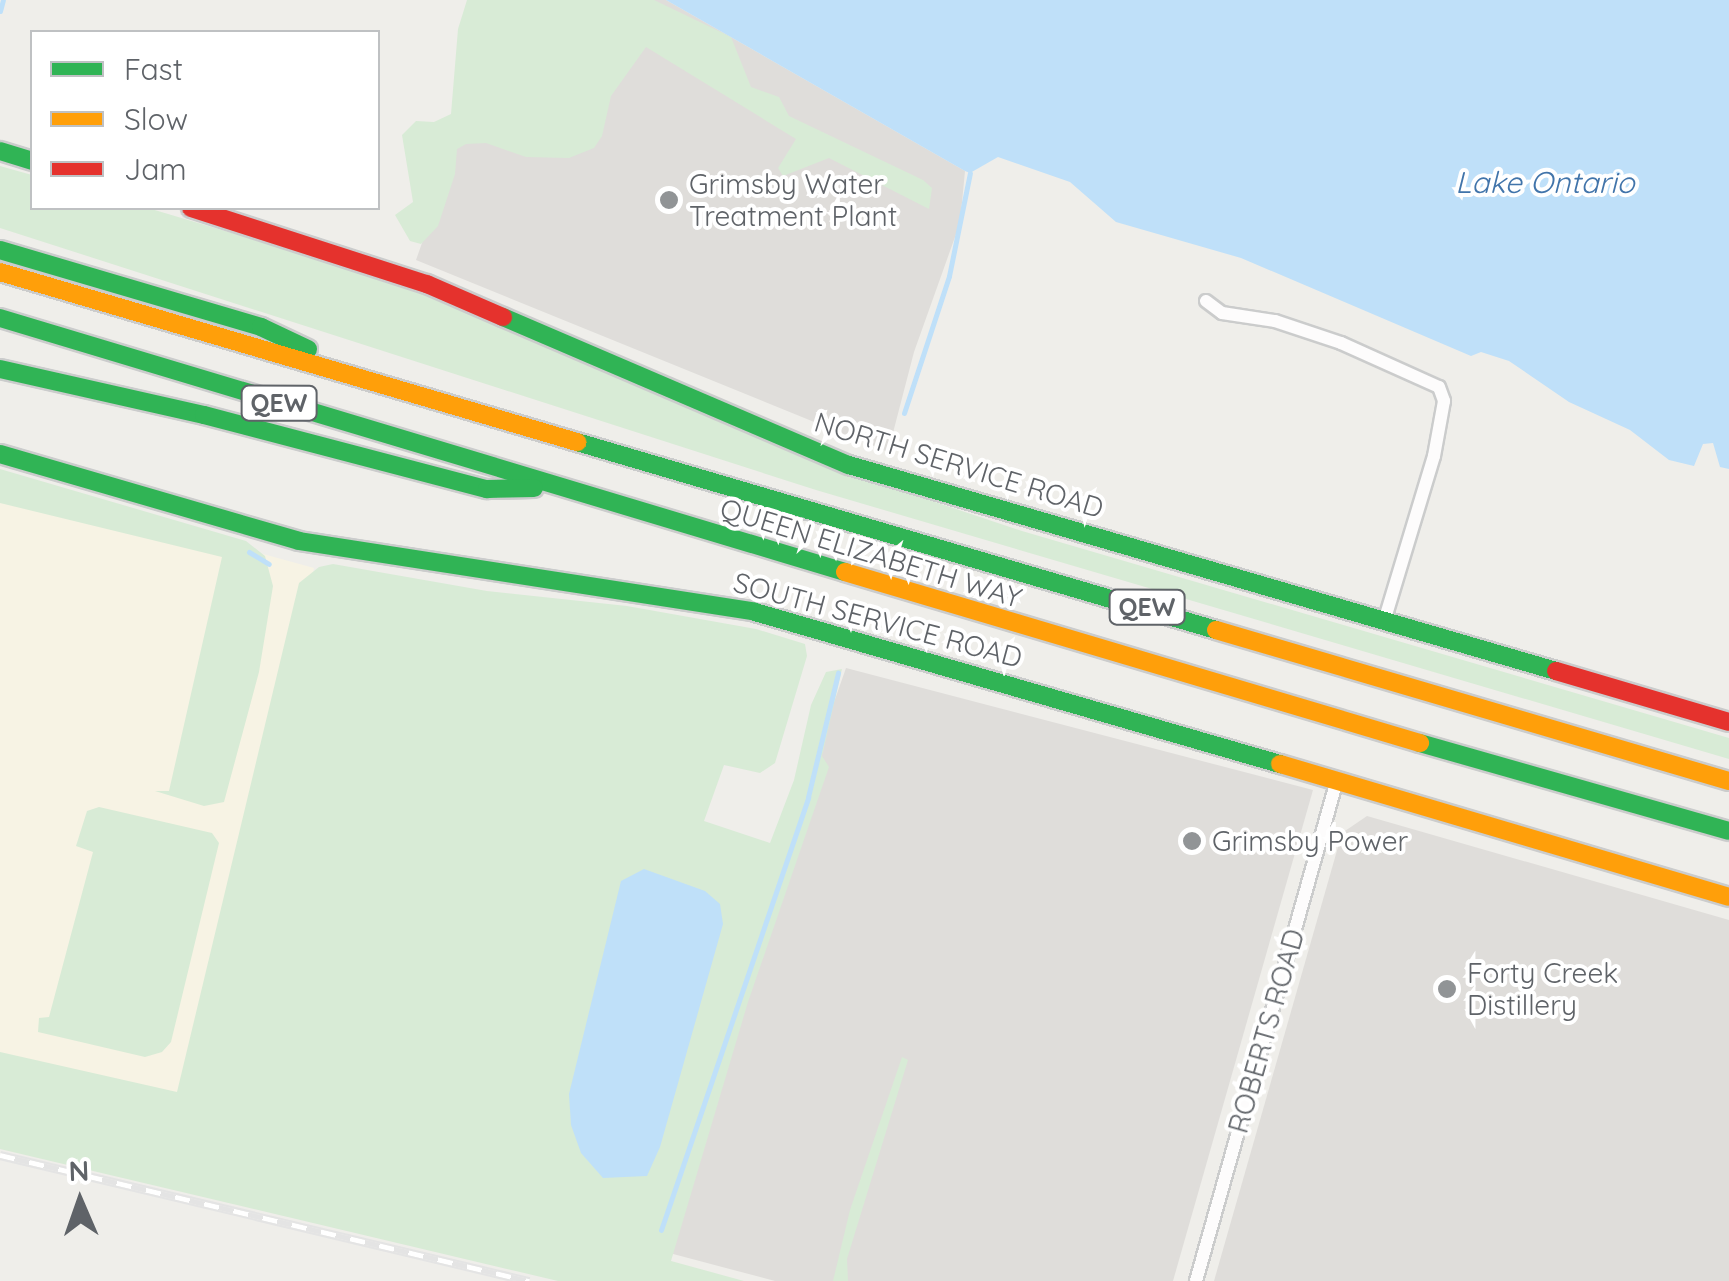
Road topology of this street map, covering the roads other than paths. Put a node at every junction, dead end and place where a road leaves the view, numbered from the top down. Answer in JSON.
{"nodes":[{"id":1,"x":0,"y":152,"type":"edge"},
{"id":2,"x":30,"y":160,"type":"edge"},
{"id":3,"x":196,"y":210,"type":"edge"},
{"id":4,"x":0,"y":250,"type":"edge"},
{"id":5,"x":0,"y":272,"type":"edge"},
{"id":6,"x":1206,"y":301,"type":"dead end"},
{"id":7,"x":0,"y":318,"type":"edge"},
{"id":8,"x":0,"y":369,"type":"edge"},
{"id":9,"x":375,"y":380,"type":"junction"},
{"id":10,"x":0,"y":454,"type":"edge"},
{"id":11,"x":557,"y":488,"type":"junction"},
{"id":12,"x":1384,"y":622,"type":"junction"},
{"id":13,"x":1729,"y":722,"type":"edge"},
{"id":14,"x":1336,"y":780,"type":"junction"},
{"id":15,"x":1729,"y":781,"type":"edge"},
{"id":16,"x":1729,"y":831,"type":"edge"},
{"id":17,"x":1729,"y":898,"type":"edge"},
{"id":18,"x":1196,"y":1281,"type":"edge"}],
"edges":[{"from":1,"to":2,"type":"main road"},
{"from":3,"to":12,"type":"main road","name":"NORTH SERVICE ROAD"},
{"from":4,"to":9,"type":"main road"},
{"from":5,"to":9,"type":"main road","name":"QUEEN ELIZABETH WAY","number":"QEW"},
{"from":6,"to":12,"type":"street"},
{"from":7,"to":11,"type":"main road","name":"QUEEN ELIZABETH WAY","number":"QEW"},
{"from":8,"to":11,"type":"main road"},
{"from":9,"to":15,"type":"main road","name":"QUEEN ELIZABETH WAY","number":"QEW"},
{"from":10,"to":14,"type":"main road","name":"SOUTH SERVICE ROAD"},
{"from":11,"to":16,"type":"main road","name":"QUEEN ELIZABETH WAY","number":"QEW"},
{"from":12,"to":13,"type":"main road","name":"NORTH SERVICE ROAD"},
{"from":14,"to":17,"type":"main road","name":"SOUTH SERVICE ROAD"},
{"from":14,"to":18,"type":"street","name":"ROBERTS ROAD"}]}
